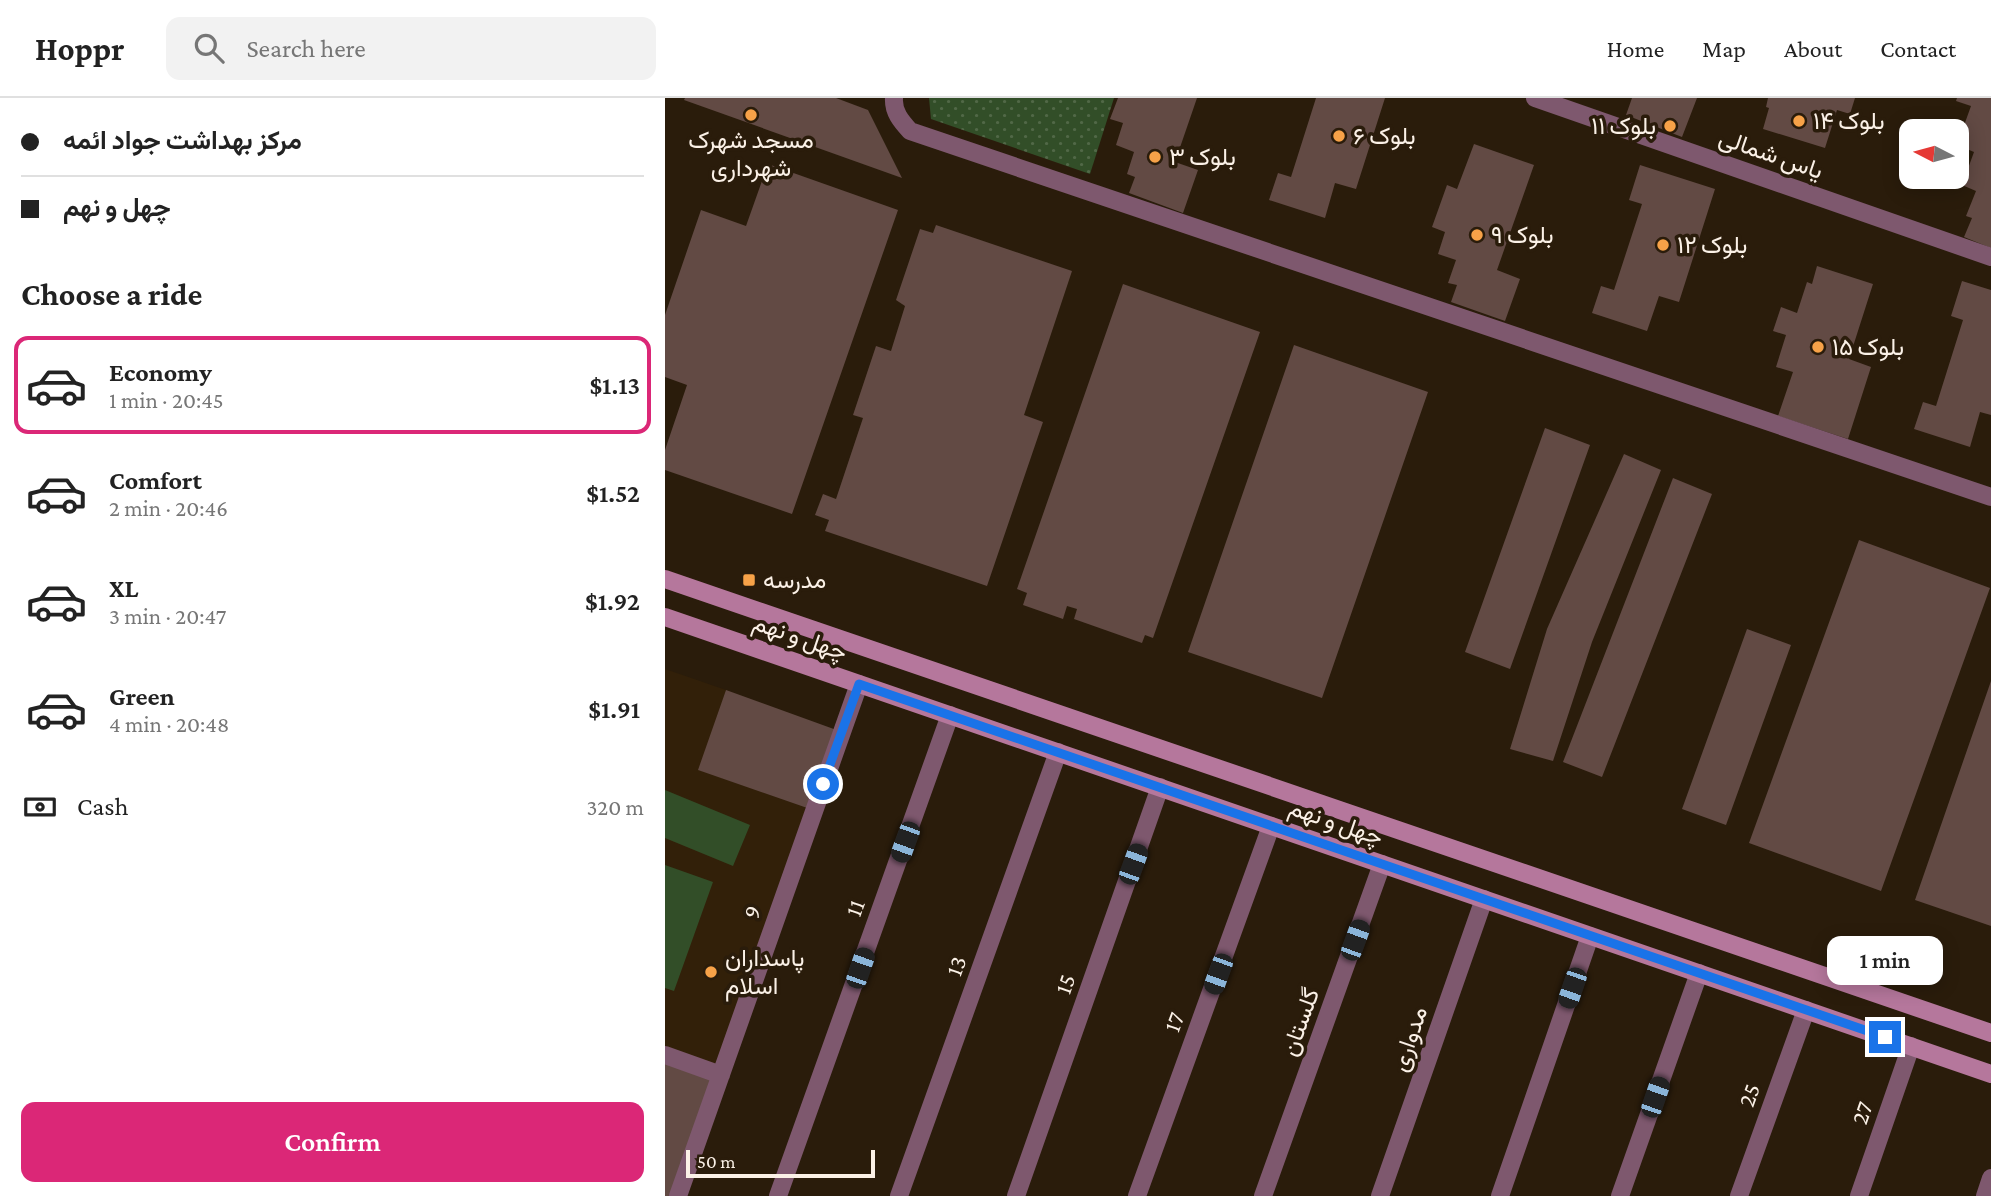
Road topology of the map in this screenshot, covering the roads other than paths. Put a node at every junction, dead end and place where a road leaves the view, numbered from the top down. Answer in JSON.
{"nodes":[{"id":1,"x":894,"y":98,"type":"edge"},
{"id":2,"x":1535,"y":98,"type":"edge"},
{"id":3,"x":1991,"y":257,"type":"edge"},
{"id":4,"x":1991,"y":497,"type":"edge"},
{"id":5,"x":665,"y":579,"type":"edge"},
{"id":6,"x":665,"y":617,"type":"edge"},
{"id":7,"x":859,"y":684,"type":"junction"},
{"id":8,"x":950,"y":715,"type":"junction"},
{"id":9,"x":1058,"y":752,"type":"junction"},
{"id":10,"x":1160,"y":787,"type":"junction"},
{"id":11,"x":1271,"y":826,"type":"junction"},
{"id":12,"x":1382,"y":864,"type":"junction"},
{"id":13,"x":1484,"y":899,"type":"junction"},
{"id":14,"x":1590,"y":936,"type":"junction"},
{"id":15,"x":1699,"y":973,"type":"junction"},
{"id":16,"x":1805,"y":1010,"type":"junction"},
{"id":17,"x":1991,"y":1033,"type":"edge"},
{"id":18,"x":1911,"y":1046,"type":"junction"},
{"id":19,"x":665,"y":1055,"type":"edge"},
{"id":20,"x":1991,"y":1074,"type":"edge"},
{"id":21,"x":721,"y":1075,"type":"junction"},
{"id":22,"x":1991,"y":1178,"type":"edge"},
{"id":23,"x":678,"y":1196,"type":"edge"},
{"id":24,"x":778,"y":1196,"type":"edge"},
{"id":25,"x":899,"y":1196,"type":"edge"},
{"id":26,"x":1016,"y":1196,"type":"edge"},
{"id":27,"x":1137,"y":1196,"type":"edge"},
{"id":28,"x":1263,"y":1196,"type":"edge"},
{"id":29,"x":1380,"y":1196,"type":"edge"},
{"id":30,"x":1500,"y":1196,"type":"edge"},
{"id":31,"x":1620,"y":1196,"type":"edge"},
{"id":32,"x":1739,"y":1196,"type":"edge"},
{"id":33,"x":1859,"y":1196,"type":"edge"},
{"id":34,"x":1985,"y":1196,"type":"edge"}],
"edges":[{"from":1,"to":4,"type":"street"},
{"from":2,"to":3,"type":"street","name":"یاس شمالی"},
{"from":5,"to":17,"type":"street","name":"چهل و نهم"},
{"from":6,"to":7,"type":"street","name":"چهل و نهم"},
{"from":7,"to":8,"type":"street","name":"چهل و نهم"},
{"from":7,"to":21,"type":"street","name":"9"},
{"from":8,"to":9,"type":"street","name":"چهل و نهم"},
{"from":8,"to":24,"type":"street","name":"11"},
{"from":9,"to":10,"type":"street","name":"چهل و نهم"},
{"from":9,"to":25,"type":"street","name":"13"},
{"from":10,"to":11,"type":"street","name":"چهل و نهم"},
{"from":10,"to":26,"type":"street","name":"15"},
{"from":11,"to":12,"type":"street","name":"چهل و نهم"},
{"from":11,"to":27,"type":"street","name":"17"},
{"from":12,"to":13,"type":"street","name":"چهل و نهم"},
{"from":12,"to":28,"type":"street","name":"گلستان"},
{"from":13,"to":14,"type":"street","name":"چهل و نهم"},
{"from":13,"to":29,"type":"street","name":"مدواری"},
{"from":14,"to":15,"type":"street","name":"چهل و نهم"},
{"from":14,"to":30,"type":"street"},
{"from":15,"to":16,"type":"street","name":"چهل و نهم"},
{"from":15,"to":31,"type":"street"},
{"from":16,"to":18,"type":"street","name":"چهل و نهم"},
{"from":16,"to":32,"type":"street","name":"25"},
{"from":18,"to":20,"type":"street","name":"چهل و نهم"},
{"from":18,"to":33,"type":"street","name":"27"},
{"from":19,"to":21,"type":"street"},
{"from":21,"to":23,"type":"street","name":"9"},
{"from":22,"to":34,"type":"street"}]}
